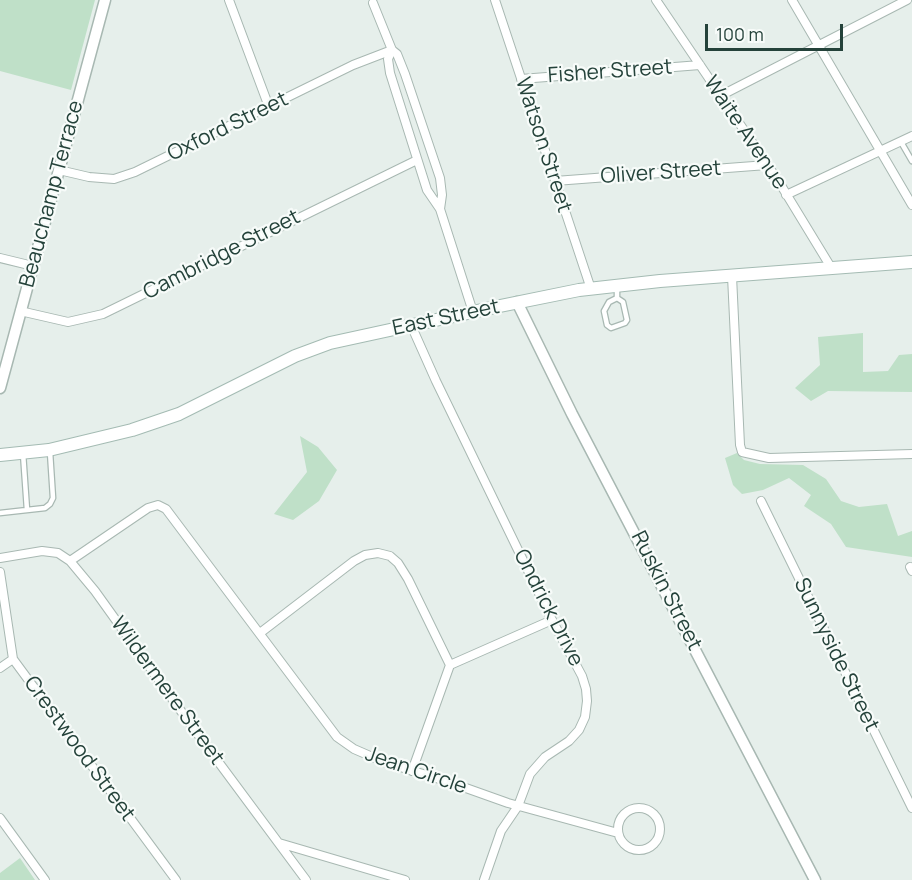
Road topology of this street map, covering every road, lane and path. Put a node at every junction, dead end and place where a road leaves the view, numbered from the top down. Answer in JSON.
{"nodes":[{"id":1,"x":105,"y":0,"type":"edge"},
{"id":2,"x":229,"y":0,"type":"edge"},
{"id":3,"x":495,"y":0,"type":"edge"},
{"id":4,"x":656,"y":0,"type":"edge"},
{"id":5,"x":792,"y":0,"type":"edge"},
{"id":6,"x":908,"y":0,"type":"edge"},
{"id":7,"x":374,"y":3,"type":"dead end"},
{"id":8,"x":819,"y":46,"type":"junction"},
{"id":9,"x":392,"y":50,"type":"junction"},
{"id":10,"x":700,"y":65,"type":"junction"},
{"id":11,"x":521,"y":78,"type":"junction"},
{"id":12,"x":720,"y":96,"type":"junction"},
{"id":13,"x":269,"y":107,"type":"junction"},
{"id":14,"x":912,"y":136,"type":"edge"},
{"id":15,"x":901,"y":142,"type":"junction"},
{"id":16,"x":881,"y":152,"type":"junction"},
{"id":17,"x":417,"y":160,"type":"junction"},
{"id":18,"x":912,"y":161,"type":"edge"},
{"id":19,"x":767,"y":165,"type":"junction"},
{"id":20,"x":59,"y":170,"type":"junction"},
{"id":21,"x":555,"y":182,"type":"junction"},
{"id":22,"x":786,"y":195,"type":"junction"},
{"id":23,"x":912,"y":206,"type":"edge"},
{"id":24,"x":440,"y":210,"type":"junction"},
{"id":25,"x":0,"y":258,"type":"edge"},
{"id":26,"x":912,"y":262,"type":"edge"},
{"id":27,"x":33,"y":266,"type":"junction"},
{"id":28,"x":832,"y":269,"type":"junction"},
{"id":29,"x":732,"y":276,"type":"junction"},
{"id":30,"x":591,"y":289,"type":"junction"},
{"id":31,"x":617,"y":292,"type":"junction"},
{"id":32,"x":516,"y":302,"type":"junction"},
{"id":33,"x":20,"y":311,"type":"junction"},
{"id":34,"x":473,"y":312,"type":"junction"},
{"id":35,"x":411,"y":325,"type":"junction"},
{"id":36,"x":0,"y":388,"type":"edge"},
{"id":37,"x":49,"y":450,"type":"junction"},
{"id":38,"x":23,"y":452,"type":"junction"},
{"id":39,"x":912,"y":454,"type":"edge"},
{"id":40,"x":0,"y":455,"type":"edge"},
{"id":41,"x":760,"y":501,"type":"dead end"},
{"id":42,"x":27,"y":510,"type":"junction"},
{"id":43,"x":0,"y":513,"type":"edge"},
{"id":44,"x":0,"y":558,"type":"edge"},
{"id":45,"x":70,"y":561,"type":"junction"},
{"id":46,"x":0,"y":572,"type":"edge"},
{"id":47,"x":552,"y":620,"type":"junction"},
{"id":48,"x":260,"y":633,"type":"junction"},
{"id":49,"x":13,"y":659,"type":"junction"},
{"id":50,"x":450,"y":665,"type":"junction"},
{"id":51,"x":0,"y":668,"type":"edge"},
{"id":52,"x":412,"y":771,"type":"junction"},
{"id":53,"x":518,"y":806,"type":"junction"},
{"id":54,"x":912,"y":808,"type":"edge"},
{"id":55,"x":0,"y":818,"type":"edge"},
{"id":56,"x":618,"y":833,"type":"junction"},
{"id":57,"x":278,"y":843,"type":"junction"},
{"id":58,"x":45,"y":880,"type":"edge"},
{"id":59,"x":176,"y":880,"type":"edge"},
{"id":60,"x":306,"y":880,"type":"edge"},
{"id":61,"x":405,"y":880,"type":"edge"},
{"id":62,"x":484,"y":880,"type":"edge"},
{"id":63,"x":814,"y":880,"type":"edge"}],
"edges":[{"from":1,"to":20,"type":"street","name":"Beauchamp Terrace"},
{"from":2,"to":13,"type":"street"},
{"from":3,"to":11,"type":"street","name":"Watson Street"},
{"from":4,"to":10,"type":"street","name":"Waite Avenue"},
{"from":5,"to":8,"type":"street"},
{"from":6,"to":8,"type":"street"},
{"from":7,"to":9,"type":"street"},
{"from":8,"to":12,"type":"street"},
{"from":8,"to":16,"type":"street"},
{"from":9,"to":13,"type":"street","name":"Oxford Street"},
{"from":9,"to":17,"type":"street"},
{"from":9,"to":24,"type":"street"},
{"from":10,"to":11,"type":"street","name":"Fisher Street"},
{"from":10,"to":12,"type":"street","name":"Waite Avenue"},
{"from":11,"to":21,"type":"street","name":"Watson Street"},
{"from":12,"to":19,"type":"street","name":"Waite Avenue"},
{"from":13,"to":20,"type":"street","name":"Oxford Street"},
{"from":14,"to":15,"type":"street"},
{"from":15,"to":16,"type":"street"},
{"from":15,"to":18,"type":"lane"},
{"from":16,"to":22,"type":"street"},
{"from":16,"to":23,"type":"street"},
{"from":17,"to":24,"type":"street"},
{"from":17,"to":33,"type":"street","name":"Cambridge Street"},
{"from":19,"to":21,"type":"street","name":"Oliver Street"},
{"from":19,"to":22,"type":"street","name":"Waite Avenue"},
{"from":20,"to":27,"type":"street","name":"Beauchamp Terrace"},
{"from":21,"to":30,"type":"street","name":"Watson Street"},
{"from":22,"to":28,"type":"street","name":"Waite Avenue"},
{"from":24,"to":34,"type":"street"},
{"from":25,"to":27,"type":"street"},
{"from":26,"to":28,"type":"main road","name":"East Street"},
{"from":27,"to":33,"type":"street","name":"Beauchamp Terrace"},
{"from":28,"to":29,"type":"main road","name":"East Street"},
{"from":29,"to":31,"type":"main road","name":"East Street"},
{"from":29,"to":39,"type":"street"},
{"from":30,"to":31,"type":"main road","name":"East Street"},
{"from":30,"to":32,"type":"main road","name":"East Street"},
{"from":31,"to":31,"type":"lane"},
{"from":32,"to":34,"type":"main road","name":"East Street"},
{"from":32,"to":63,"type":"street","name":"Ruskin Street"},
{"from":33,"to":36,"type":"street","name":"Beauchamp Terrace"},
{"from":34,"to":35,"type":"main road","name":"East Street"},
{"from":35,"to":37,"type":"main road","name":"East Street"},
{"from":35,"to":47,"type":"street","name":"Ondrick Drive"},
{"from":37,"to":38,"type":"main road","name":"East Street"},
{"from":37,"to":42,"type":"lane"},
{"from":38,"to":40,"type":"main road","name":"East Street"},
{"from":38,"to":42,"type":"lane"},
{"from":41,"to":54,"type":"street","name":"Sunnyside Street"},
{"from":42,"to":43,"type":"lane"},
{"from":44,"to":45,"type":"street"},
{"from":45,"to":48,"type":"street","name":"Jean Circle"},
{"from":45,"to":57,"type":"street","name":"Wildermere Street"},
{"from":46,"to":49,"type":"street","name":"Crestwood Street"},
{"from":47,"to":50,"type":"street"},
{"from":47,"to":53,"type":"street","name":"Ondrick Drive"},
{"from":48,"to":50,"type":"street"},
{"from":48,"to":52,"type":"street","name":"Jean Circle"},
{"from":49,"to":51,"type":"street"},
{"from":49,"to":59,"type":"street","name":"Crestwood Street"},
{"from":50,"to":52,"type":"street"},
{"from":52,"to":53,"type":"street","name":"Jean Circle"},
{"from":53,"to":56,"type":"street","name":"Jean Circle"},
{"from":53,"to":62,"type":"street","name":"Ondrick Drive"},
{"from":55,"to":58,"type":"street"},
{"from":56,"to":56,"type":"street","name":"Jean Circle"},
{"from":57,"to":60,"type":"street","name":"Wildermere Street"},
{"from":57,"to":61,"type":"street"}]}
